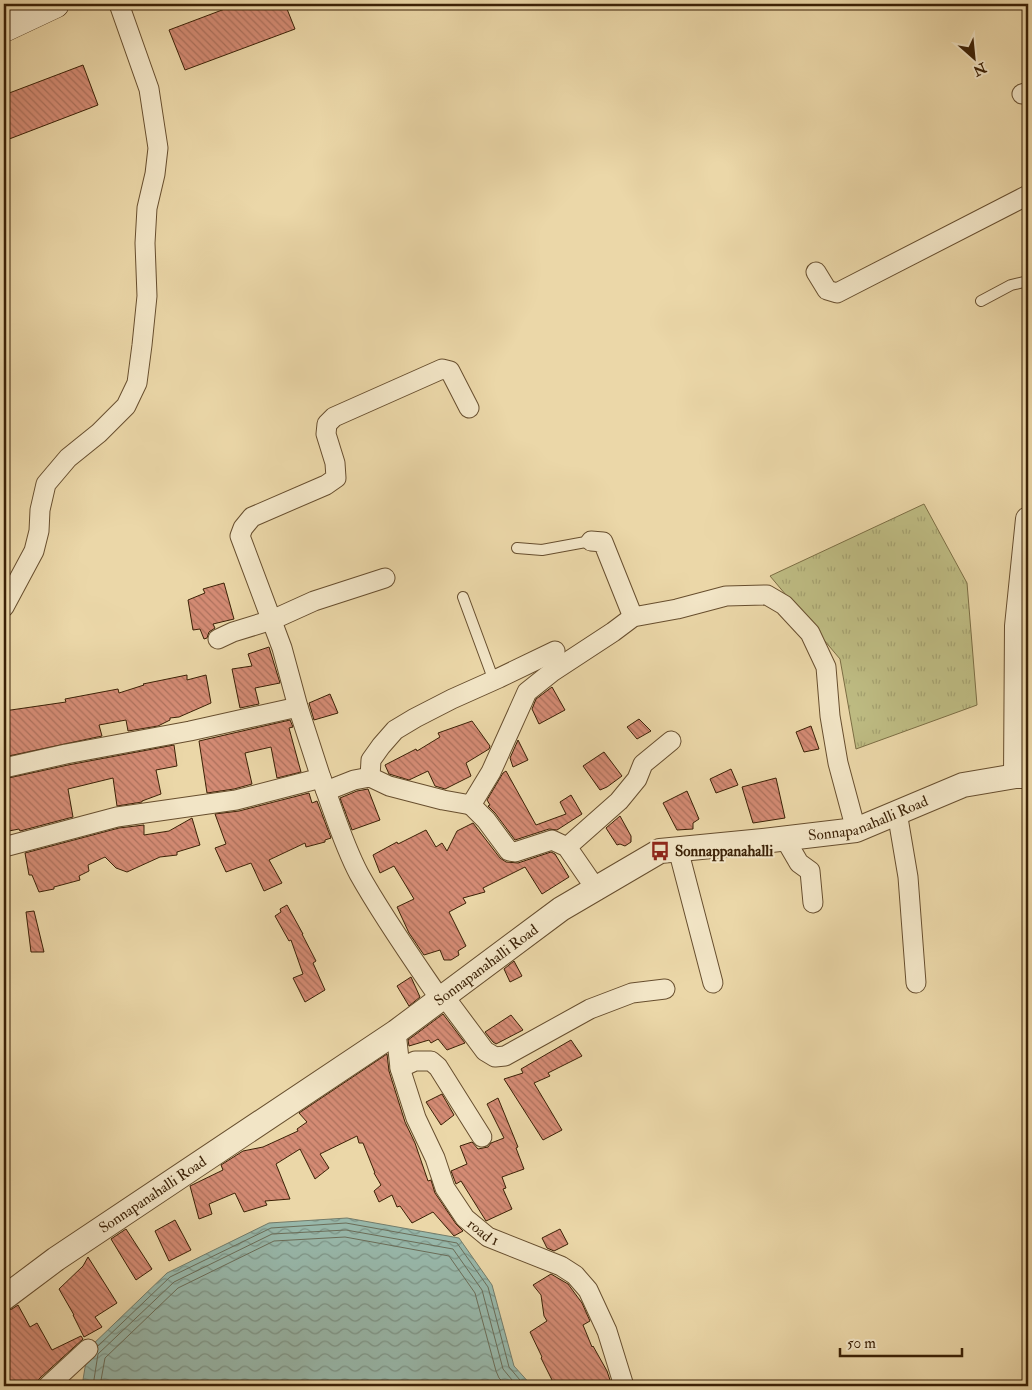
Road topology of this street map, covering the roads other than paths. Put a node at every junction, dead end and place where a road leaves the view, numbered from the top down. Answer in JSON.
{"nodes":[{"id":1,"x":55,"y":4,"type":"edge"},
{"id":2,"x":119,"y":4,"type":"edge"},
{"id":3,"x":4,"y":28,"type":"edge"},
{"id":4,"x":1028,"y":195,"type":"edge"},
{"id":5,"x":816,"y":272,"type":"dead end"},
{"id":6,"x":1028,"y":281,"type":"edge"},
{"id":7,"x":981,"y":301,"type":"dead end"},
{"id":8,"x":469,"y":408,"type":"dead end"},
{"id":9,"x":1028,"y":519,"type":"edge"},
{"id":10,"x":592,"y":541,"type":"joint"},
{"id":11,"x":517,"y":548,"type":"dead end"},
{"id":12,"x":385,"y":578,"type":"dead end"},
{"id":13,"x":463,"y":597,"type":"dead end"},
{"id":14,"x":4,"y":607,"type":"edge"},
{"id":15,"x":1024,"y":607,"type":"edge"},
{"id":16,"x":633,"y":617,"type":"junction"},
{"id":17,"x":272,"y":620,"type":"junction"},
{"id":18,"x":1023,"y":638,"type":"edge"},
{"id":19,"x":218,"y":639,"type":"dead end"},
{"id":20,"x":555,"y":651,"type":"dead end"},
{"id":21,"x":494,"y":680,"type":"junction"},
{"id":22,"x":298,"y":708,"type":"junction"},
{"id":23,"x":1022,"y":729,"type":"edge"},
{"id":24,"x":671,"y":742,"type":"dead end"},
{"id":25,"x":4,"y":768,"type":"edge"},
{"id":26,"x":1022,"y":776,"type":"edge"},
{"id":27,"x":370,"y":777,"type":"junction"},
{"id":28,"x":324,"y":784,"type":"junction"},
{"id":29,"x":472,"y":805,"type":"junction"},
{"id":30,"x":898,"y":812,"type":"junction"},
{"id":31,"x":856,"y":830,"type":"junction"},
{"id":32,"x":785,"y":839,"type":"junction"},
{"id":33,"x":4,"y":847,"type":"edge"},
{"id":34,"x":567,"y":847,"type":"junction"},
{"id":35,"x":678,"y":849,"type":"junction"},
{"id":36,"x":596,"y":889,"type":"junction"},
{"id":37,"x":813,"y":904,"type":"dead end"},
{"id":38,"x":713,"y":983,"type":"dead end"},
{"id":39,"x":916,"y":983,"type":"dead end"},
{"id":40,"x":665,"y":989,"type":"dead end"},
{"id":41,"x":442,"y":998,"type":"junction"},
{"id":42,"x":396,"y":1032,"type":"junction"},
{"id":43,"x":400,"y":1068,"type":"junction"},
{"id":44,"x":482,"y":1137,"type":"dead end"},
{"id":45,"x":4,"y":1298,"type":"edge"},
{"id":46,"x":88,"y":1349,"type":"dead end"},
{"id":47,"x":48,"y":1386,"type":"edge"},
{"id":48,"x":624,"y":1386,"type":"edge"}],
"edges":[{"from":1,"to":3,"type":"main road"},
{"from":2,"to":14,"type":"street"},
{"from":4,"to":5,"type":"street"},
{"from":6,"to":7,"type":"lane"},
{"from":8,"to":17,"type":"street"},
{"from":9,"to":15,"type":"street"},
{"from":10,"to":11,"type":"lane"},
{"from":10,"to":16,"type":"street"},
{"from":12,"to":17,"type":"street"},
{"from":13,"to":21,"type":"lane"},
{"from":15,"to":18,"type":"street"},
{"from":16,"to":29,"type":"street"},
{"from":16,"to":31,"type":"street"},
{"from":17,"to":19,"type":"street"},
{"from":17,"to":22,"type":"street"},
{"from":18,"to":23,"type":"street"},
{"from":20,"to":21,"type":"street"},
{"from":21,"to":27,"type":"street"},
{"from":22,"to":25,"type":"street"},
{"from":22,"to":28,"type":"street"},
{"from":23,"to":26,"type":"street"},
{"from":24,"to":34,"type":"street"},
{"from":26,"to":30,"type":"street","name":"Sonnapanahalli Road"},
{"from":27,"to":28,"type":"street"},
{"from":27,"to":29,"type":"street"},
{"from":28,"to":33,"type":"street"},
{"from":28,"to":41,"type":"street"},
{"from":29,"to":34,"type":"street"},
{"from":30,"to":31,"type":"street","name":"Sonnapanahalli Road"},
{"from":30,"to":39,"type":"street"},
{"from":31,"to":32,"type":"street","name":"Sonnapanahalli Road"},
{"from":32,"to":35,"type":"street","name":"Sonnapanahalli Road"},
{"from":32,"to":37,"type":"street"},
{"from":34,"to":36,"type":"street"},
{"from":35,"to":36,"type":"street","name":"Sonnapanahalli Road"},
{"from":35,"to":38,"type":"street"},
{"from":36,"to":41,"type":"street","name":"Sonnapanahalli Road"},
{"from":40,"to":41,"type":"street"},
{"from":41,"to":42,"type":"street","name":"Sonnapanahalli Road"},
{"from":42,"to":43,"type":"street","name":"road 1"},
{"from":42,"to":45,"type":"street","name":"Sonnapanahalli Road"},
{"from":43,"to":44,"type":"street"},
{"from":43,"to":48,"type":"street","name":"road 1"},
{"from":46,"to":47,"type":"street"}]}
